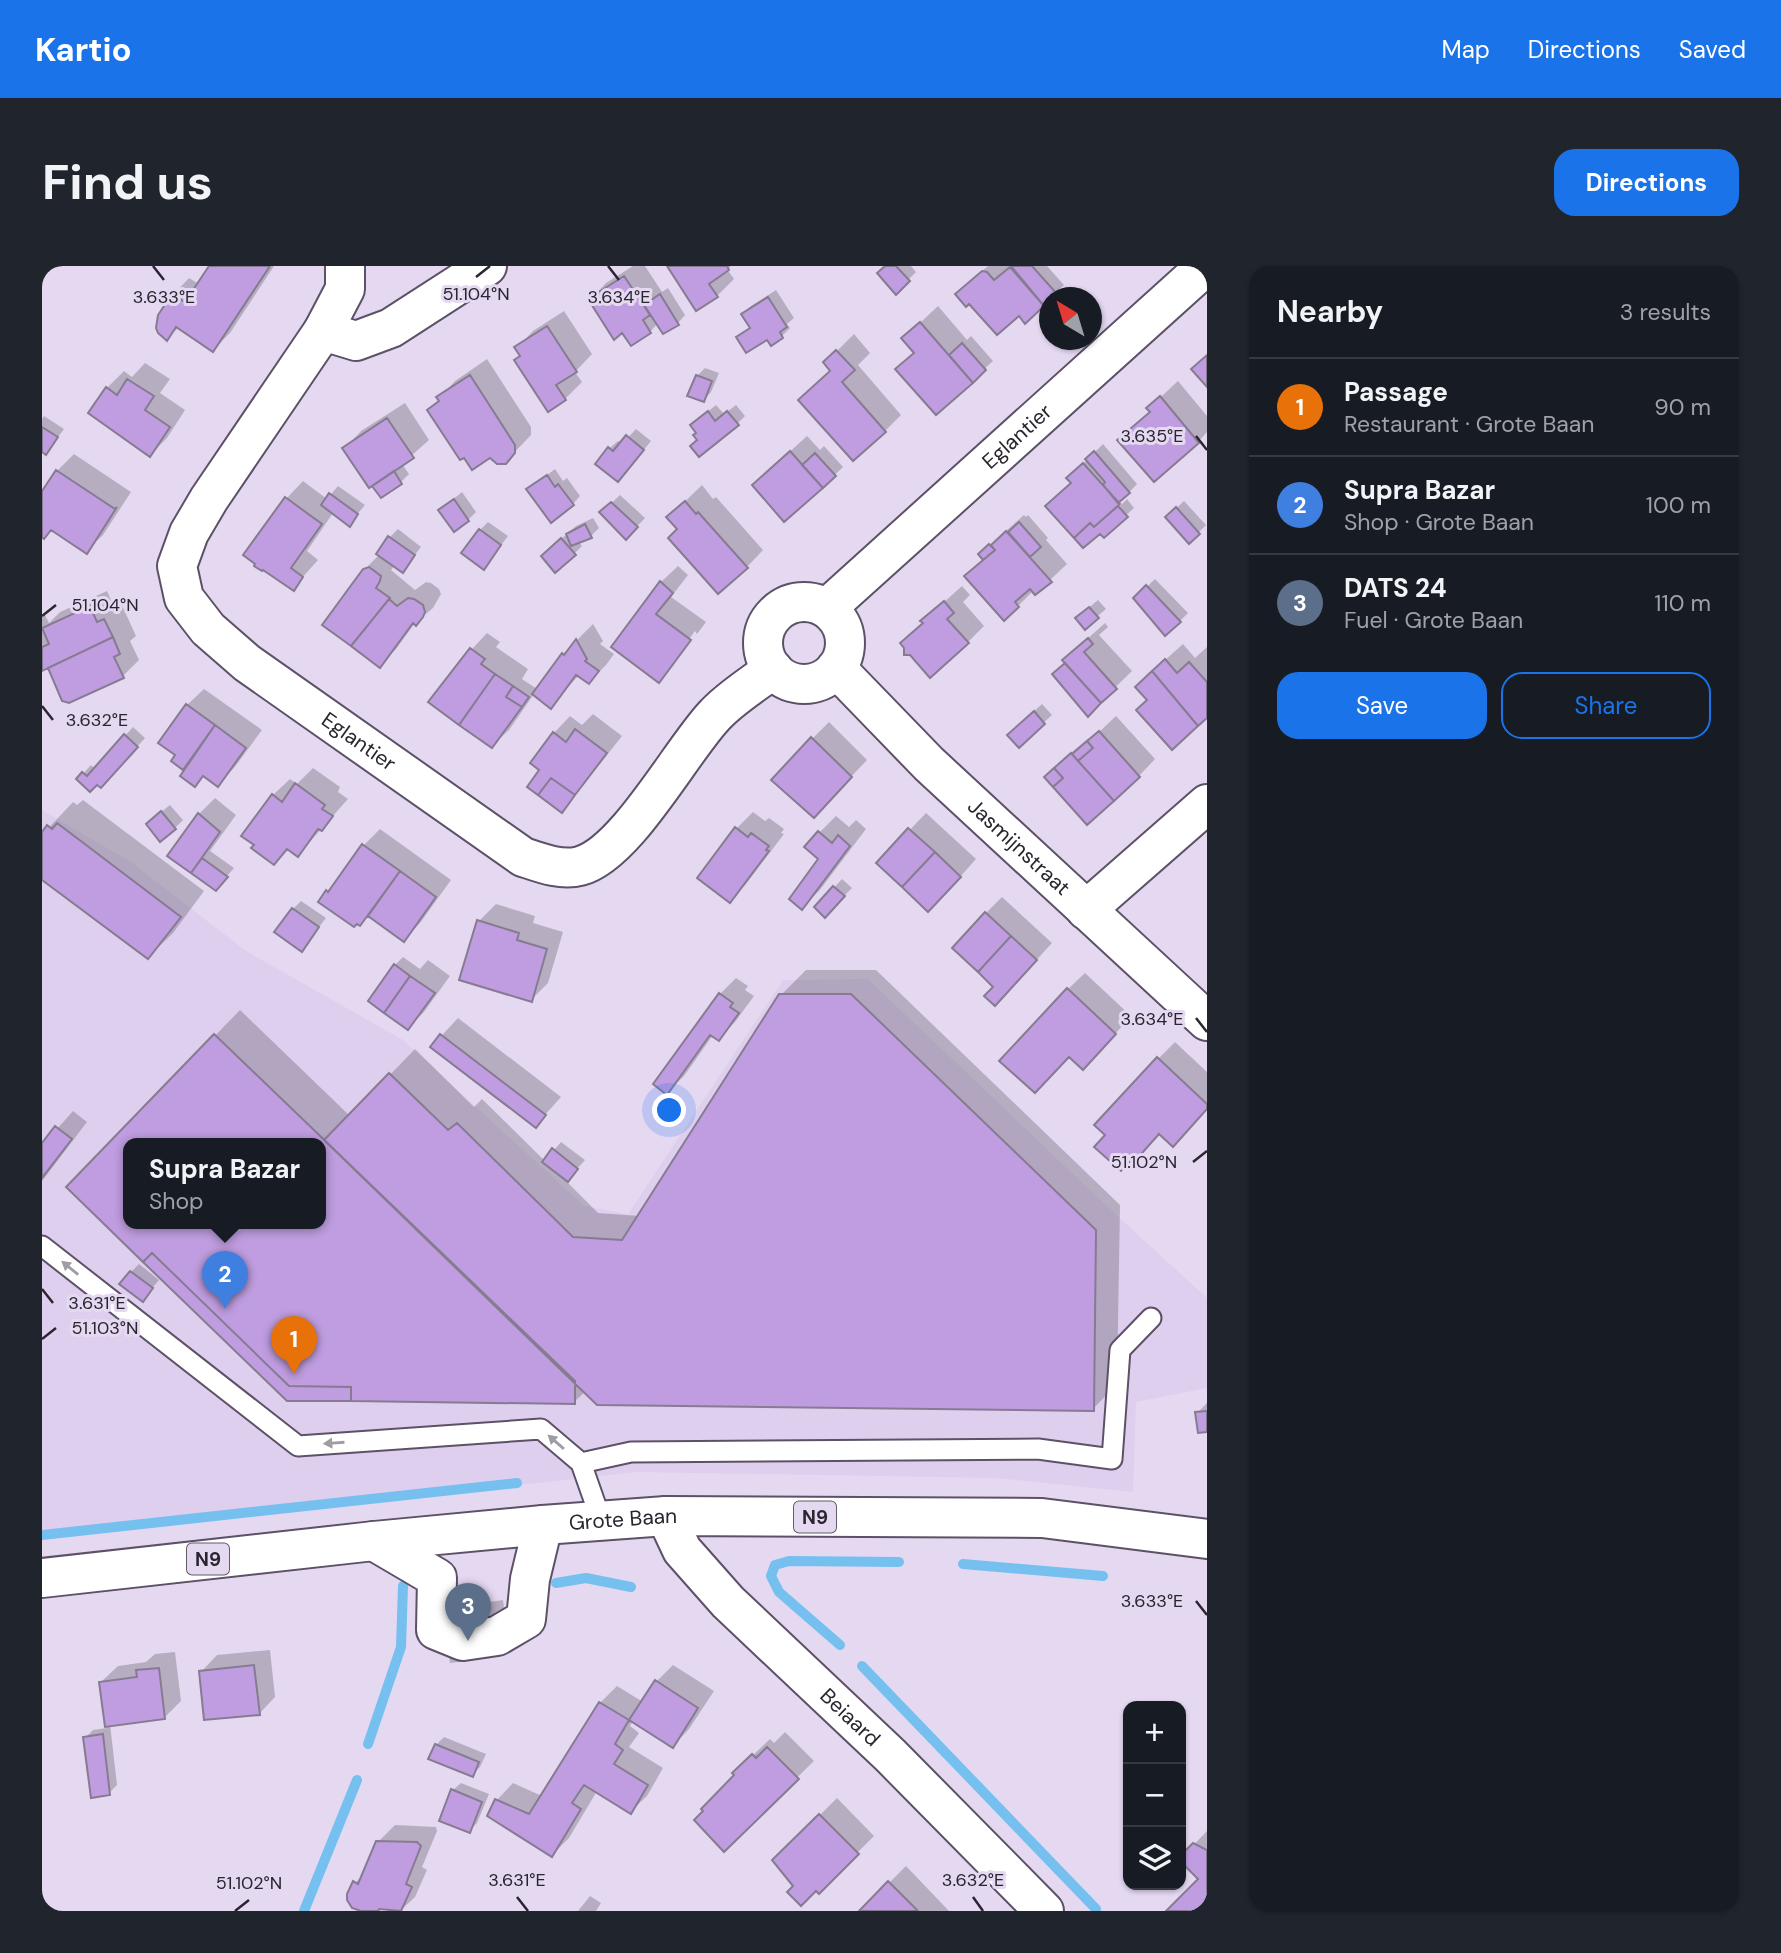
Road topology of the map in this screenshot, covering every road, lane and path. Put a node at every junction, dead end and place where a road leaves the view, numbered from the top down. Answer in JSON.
{"nodes":[{"id":1,"x":345,"y":266,"type":"edge"},
{"id":2,"x":487,"y":266,"type":"edge"},
{"id":3,"x":1206,"y":266,"type":"edge"},
{"id":4,"x":323,"y":331,"type":"junction"},
{"id":5,"x":827,"y":608,"type":"junction"},
{"id":6,"x":836,"y":668,"type":"junction"},
{"id":7,"x":773,"y":669,"type":"junction"},
{"id":8,"x":1207,"y":804,"type":"edge"},
{"id":9,"x":1086,"y":910,"type":"junction"},
{"id":10,"x":1207,"y":1021,"type":"edge"},
{"id":11,"x":42,"y":1246,"type":"edge"},
{"id":12,"x":1151,"y":1318,"type":"dead end"},
{"id":13,"x":581,"y":1463,"type":"junction"},
{"id":14,"x":666,"y":1516,"type":"junction"},
{"id":15,"x":601,"y":1520,"type":"junction"},
{"id":16,"x":542,"y":1525,"type":"junction"},
{"id":17,"x":1207,"y":1539,"type":"edge"},
{"id":18,"x":374,"y":1541,"type":"junction"},
{"id":19,"x":42,"y":1578,"type":"edge"},
{"id":20,"x":1044,"y":1911,"type":"edge"}],
"edges":[{"from":1,"to":4,"type":"street","name":"Eglantier"},
{"from":2,"to":4,"type":"street"},
{"from":3,"to":5,"type":"street","name":"Eglantier"},
{"from":4,"to":7,"type":"street","name":"Eglantier"},
{"from":5,"to":6,"type":"street"},
{"from":5,"to":7,"type":"street"},
{"from":6,"to":7,"type":"street"},
{"from":6,"to":9,"type":"street","name":"Jasmijnstraat"},
{"from":8,"to":9,"type":"street"},
{"from":9,"to":10,"type":"street","name":"Jasmijnstraat"},
{"from":13,"to":11,"type":"lane","one_way":true},
{"from":12,"to":13,"type":"lane"},
{"from":13,"to":15,"type":"lane"},
{"from":14,"to":15,"type":"street","name":"Grote Baan","number":"N9"},
{"from":14,"to":17,"type":"street","name":"Grote Baan","number":"N9"},
{"from":14,"to":20,"type":"street","name":"Beiaard"},
{"from":15,"to":16,"type":"street","name":"Grote Baan","number":"N9"},
{"from":16,"to":18,"type":"street","name":"Grote Baan","number":"N9"},
{"from":16,"to":18,"type":"street"},
{"from":18,"to":19,"type":"street","name":"Grote Baan","number":"N9"}]}
